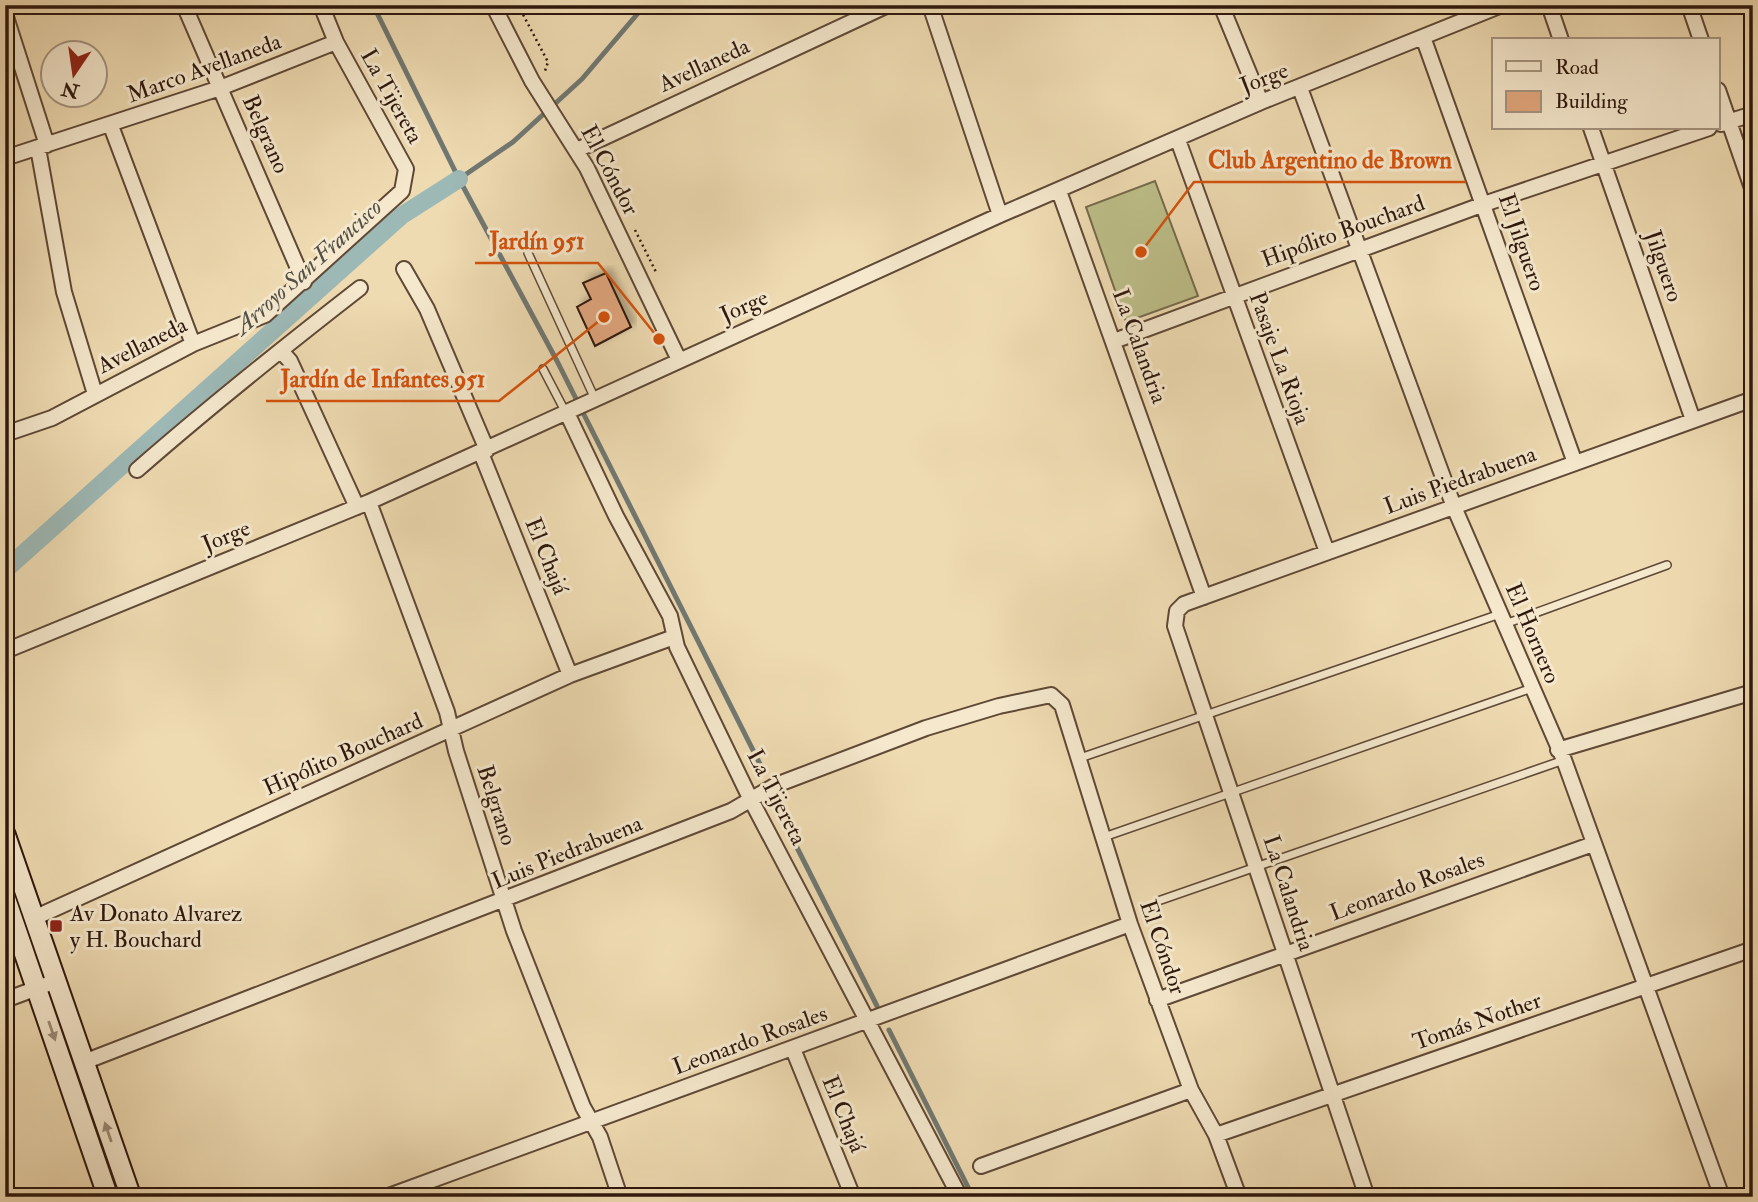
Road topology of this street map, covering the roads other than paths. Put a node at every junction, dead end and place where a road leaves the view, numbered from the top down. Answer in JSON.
{"nodes":[{"id":1,"x":184,"y":5,"type":"edge"},
{"id":2,"x":321,"y":5,"type":"edge"},
{"id":3,"x":493,"y":5,"type":"edge"},
{"id":4,"x":888,"y":5,"type":"edge"},
{"id":5,"x":930,"y":5,"type":"edge"},
{"id":6,"x":1221,"y":5,"type":"edge"},
{"id":7,"x":1502,"y":5,"type":"edge"},
{"id":8,"x":1549,"y":5,"type":"edge"},
{"id":9,"x":1689,"y":5,"type":"edge"},
{"id":10,"x":5,"y":14,"type":"edge"},
{"id":11,"x":1423,"y":37,"type":"junction"},
{"id":12,"x":1560,"y":38,"type":"edge"},
{"id":13,"x":1700,"y":38,"type":"edge"},
{"id":14,"x":336,"y":41,"type":"junction"},
{"id":15,"x":220,"y":88,"type":"junction"},
{"id":16,"x":1300,"y":88,"type":"junction"},
{"id":17,"x":1261,"y":102,"type":"junction"},
{"id":18,"x":1720,"y":103,"type":"edge"},
{"id":19,"x":1753,"y":114,"type":"edge"},
{"id":20,"x":1723,"y":123,"type":"edge"},
{"id":21,"x":111,"y":126,"type":"junction"},
{"id":22,"x":1592,"y":130,"type":"edge"},
{"id":23,"x":1703,"y":130,"type":"edge"},
{"id":24,"x":1178,"y":140,"type":"junction"},
{"id":25,"x":42,"y":146,"type":"junction"},
{"id":26,"x":577,"y":150,"type":"junction"},
{"id":27,"x":5,"y":158,"type":"edge"},
{"id":28,"x":1604,"y":163,"type":"junction"},
{"id":29,"x":406,"y":169,"type":"joint"},
{"id":30,"x":1059,"y":191,"type":"junction"},
{"id":31,"x":1753,"y":191,"type":"edge"},
{"id":32,"x":1484,"y":204,"type":"junction"},
{"id":33,"x":1000,"y":215,"type":"junction"},
{"id":34,"x":1360,"y":249,"type":"junction"},
{"id":35,"x":528,"y":253,"type":"dead end"},
{"id":36,"x":404,"y":270,"type":"dead end"},
{"id":37,"x":304,"y":282,"type":"junction"},
{"id":38,"x":360,"y":288,"type":"dead end"},
{"id":39,"x":1233,"y":295,"type":"junction"},
{"id":40,"x":1114,"y":341,"type":"junction"},
{"id":41,"x":193,"y":344,"type":"junction"},
{"id":42,"x":282,"y":352,"type":"junction"},
{"id":43,"x":679,"y":360,"type":"junction"},
{"id":44,"x":542,"y":369,"type":"dead end"},
{"id":45,"x":96,"y":394,"type":"junction"},
{"id":46,"x":1753,"y":399,"type":"edge"},
{"id":47,"x":581,"y":406,"type":"junction"},
{"id":48,"x":1693,"y":420,"type":"junction"},
{"id":49,"x":5,"y":434,"type":"edge"},
{"id":50,"x":484,"y":452,"type":"junction"},
{"id":51,"x":1575,"y":463,"type":"junction"},
{"id":52,"x":137,"y":470,"type":"dead end"},
{"id":53,"x":363,"y":505,"type":"junction"},
{"id":54,"x":1454,"y":507,"type":"junction"},
{"id":55,"x":1326,"y":552,"type":"junction"},
{"id":56,"x":1667,"y":565,"type":"dead end"},
{"id":57,"x":1204,"y":597,"type":"junction"},
{"id":58,"x":1184,"y":604,"type":"joint"},
{"id":59,"x":1502,"y":619,"type":"junction"},
{"id":60,"x":674,"y":637,"type":"junction"},
{"id":61,"x":5,"y":651,"type":"edge"},
{"id":62,"x":570,"y":675,"type":"junction"},
{"id":63,"x":1532,"y":688,"type":"junction"},
{"id":64,"x":1753,"y":692,"type":"edge"},
{"id":65,"x":1062,"y":705,"type":"joint"},
{"id":66,"x":1207,"y":716,"type":"junction"},
{"id":67,"x":451,"y":730,"type":"junction"},
{"id":68,"x":1561,"y":755,"type":"junction"},
{"id":69,"x":1080,"y":758,"type":"junction"},
{"id":70,"x":1232,"y":791,"type":"junction"},
{"id":71,"x":750,"y":798,"type":"junction"},
{"id":72,"x":5,"y":834,"type":"edge"},
{"id":73,"x":1104,"y":837,"type":"junction"},
{"id":74,"x":1594,"y":844,"type":"junction"},
{"id":75,"x":1256,"y":865,"type":"junction"},
{"id":76,"x":5,"y":897,"type":"edge"},
{"id":77,"x":504,"y":901,"type":"junction"},
{"id":78,"x":1158,"y":901,"type":"dead end"},
{"id":79,"x":34,"y":918,"type":"junction"},
{"id":80,"x":1130,"y":924,"type":"junction"},
{"id":81,"x":1753,"y":950,"type":"edge"},
{"id":82,"x":1285,"y":954,"type":"junction"},
{"id":83,"x":46,"y":985,"type":"junction"},
{"id":84,"x":1648,"y":987,"type":"junction"},
{"id":85,"x":5,"y":1000,"type":"edge"},
{"id":86,"x":1157,"y":1000,"type":"junction"},
{"id":87,"x":868,"y":1022,"type":"junction"},
{"id":88,"x":793,"y":1049,"type":"junction"},
{"id":89,"x":85,"y":1062,"type":"junction"},
{"id":90,"x":1191,"y":1090,"type":"junction"},
{"id":91,"x":1332,"y":1093,"type":"junction"},
{"id":92,"x":592,"y":1121,"type":"junction"},
{"id":93,"x":1216,"y":1135,"type":"junction"},
{"id":94,"x":981,"y":1166,"type":"dead end"},
{"id":95,"x":108,"y":1197,"type":"edge"},
{"id":96,"x":131,"y":1197,"type":"edge"},
{"id":97,"x":386,"y":1197,"type":"edge"},
{"id":98,"x":620,"y":1197,"type":"edge"},
{"id":99,"x":853,"y":1197,"type":"edge"},
{"id":100,"x":960,"y":1197,"type":"edge"},
{"id":101,"x":1239,"y":1197,"type":"edge"},
{"id":102,"x":1367,"y":1197,"type":"edge"},
{"id":103,"x":1722,"y":1197,"type":"edge"}],
"edges":[{"from":1,"to":15,"type":"street","name":"Belgrano"},
{"from":2,"to":14,"type":"street","name":"La Tijereta"},
{"from":3,"to":26,"type":"street","name":"El Cóndor"},
{"from":4,"to":26,"type":"street","name":"Avellaneda"},
{"from":5,"to":33,"type":"street"},
{"from":6,"to":17,"type":"street"},
{"from":7,"to":11,"type":"street","name":"Jorge"},
{"from":8,"to":12,"type":"street"},
{"from":9,"to":13,"type":"street"},
{"from":10,"to":25,"type":"street"},
{"from":11,"to":16,"type":"street","name":"Jorge"},
{"from":11,"to":32,"type":"street","name":"El Jilguero"},
{"from":14,"to":15,"type":"street","name":"Marco Avellaneda"},
{"from":14,"to":29,"type":"street","name":"La Tijereta"},
{"from":15,"to":21,"type":"street","name":"Marco Avellaneda"},
{"from":15,"to":37,"type":"street","name":"Belgrano"},
{"from":16,"to":17,"type":"street","name":"Jorge"},
{"from":16,"to":34,"type":"street","name":"El Hornero"},
{"from":17,"to":24,"type":"street","name":"Jorge"},
{"from":18,"to":20,"type":"street"},
{"from":19,"to":20,"type":"street"},
{"from":20,"to":31,"type":"street"},
{"from":21,"to":25,"type":"street","name":"Marco Avellaneda"},
{"from":21,"to":41,"type":"street"},
{"from":22,"to":28,"type":"street","name":"Jilguero"},
{"from":23,"to":28,"type":"street","name":"Hipólito Bouchard"},
{"from":24,"to":30,"type":"street","name":"Jorge"},
{"from":24,"to":39,"type":"street","name":"Pasaje La Rioja"},
{"from":25,"to":27,"type":"street","name":"Marco Avellaneda"},
{"from":25,"to":45,"type":"street"},
{"from":26,"to":43,"type":"street","name":"El Cóndor"},
{"from":28,"to":32,"type":"street","name":"Hipólito Bouchard"},
{"from":28,"to":48,"type":"street","name":"Jilguero"},
{"from":29,"to":37,"type":"street","name":"Avellaneda"},
{"from":30,"to":33,"type":"street","name":"Jorge"},
{"from":30,"to":40,"type":"street","name":"La Calandria"},
{"from":32,"to":34,"type":"street","name":"Hipólito Bouchard"},
{"from":32,"to":51,"type":"street","name":"El Jilguero"},
{"from":33,"to":43,"type":"street","name":"Jorge"},
{"from":34,"to":39,"type":"street","name":"Hipólito Bouchard"},
{"from":34,"to":54,"type":"street","name":"El Hornero"},
{"from":35,"to":47,"type":"lane"},
{"from":36,"to":50,"type":"street","name":"El Chajá"},
{"from":37,"to":41,"type":"street","name":"Avellaneda"},
{"from":38,"to":42,"type":"street"},
{"from":39,"to":40,"type":"street","name":"Hipólito Bouchard"},
{"from":39,"to":55,"type":"street","name":"Pasaje La Rioja"},
{"from":40,"to":57,"type":"street","name":"La Calandria"},
{"from":41,"to":45,"type":"street","name":"Avellaneda"},
{"from":42,"to":52,"type":"street"},
{"from":42,"to":53,"type":"street","name":"Belgrano"},
{"from":43,"to":47,"type":"street","name":"Jorge"},
{"from":44,"to":47,"type":"lane"},
{"from":45,"to":49,"type":"street","name":"Avellaneda"},
{"from":46,"to":48,"type":"street","name":"Luis Piedrabuena"},
{"from":47,"to":50,"type":"street","name":"Jorge"},
{"from":47,"to":60,"type":"street","name":"La Tijereta"},
{"from":48,"to":51,"type":"street","name":"Luis Piedrabuena"},
{"from":50,"to":53,"type":"street","name":"Jorge"},
{"from":50,"to":62,"type":"street","name":"El Chajá"},
{"from":51,"to":54,"type":"street","name":"Luis Piedrabuena"},
{"from":53,"to":61,"type":"street","name":"Jorge"},
{"from":53,"to":67,"type":"street","name":"Belgrano"},
{"from":54,"to":55,"type":"street","name":"Luis Piedrabuena"},
{"from":54,"to":59,"type":"street","name":"El Hornero"},
{"from":55,"to":57,"type":"street","name":"Luis Piedrabuena"},
{"from":56,"to":59,"type":"lane"},
{"from":57,"to":58,"type":"street","name":"Luis Piedrabuena"},
{"from":58,"to":66,"type":"street","name":"La Calandria"},
{"from":59,"to":63,"type":"street","name":"El Hornero"},
{"from":59,"to":66,"type":"lane"},
{"from":60,"to":62,"type":"street","name":"Hipólito Bouchard"},
{"from":60,"to":71,"type":"street","name":"La Tijereta"},
{"from":62,"to":67,"type":"street","name":"Hipólito Bouchard"},
{"from":63,"to":68,"type":"street","name":"El Hornero"},
{"from":63,"to":70,"type":"lane"},
{"from":64,"to":68,"type":"street"},
{"from":65,"to":69,"type":"street","name":"El Cóndor"},
{"from":65,"to":71,"type":"street","name":"Luis Piedrabuena"},
{"from":66,"to":69,"type":"lane"},
{"from":66,"to":70,"type":"street","name":"La Calandria"},
{"from":67,"to":77,"type":"street","name":"Belgrano"},
{"from":67,"to":79,"type":"street","name":"Hipólito Bouchard"},
{"from":68,"to":74,"type":"street","name":"El Hornero"},
{"from":68,"to":75,"type":"lane"},
{"from":69,"to":73,"type":"street","name":"El Cóndor"},
{"from":70,"to":73,"type":"lane"},
{"from":70,"to":75,"type":"street","name":"La Calandria"},
{"from":71,"to":77,"type":"street","name":"Luis Piedrabuena"},
{"from":71,"to":87,"type":"street","name":"La Tijereta"},
{"from":72,"to":79,"type":"main road"},
{"from":73,"to":80,"type":"street","name":"El Cóndor"},
{"from":74,"to":82,"type":"street","name":"Leonardo Rosales"},
{"from":74,"to":84,"type":"street","name":"El Hornero"},
{"from":75,"to":78,"type":"lane"},
{"from":75,"to":82,"type":"street","name":"La Calandria"},
{"from":76,"to":83,"type":"main road"},
{"from":77,"to":89,"type":"street","name":"Luis Piedrabuena"},
{"from":77,"to":92,"type":"street","name":"Belgrano"},
{"from":79,"to":83,"type":"main road"},
{"from":80,"to":86,"type":"street","name":"El Cóndor"},
{"from":80,"to":87,"type":"street","name":"Leonardo Rosales"},
{"from":81,"to":84,"type":"street","name":"Tomás Nother"},
{"from":82,"to":86,"type":"street","name":"Leonardo Rosales"},
{"from":82,"to":91,"type":"street","name":"La Calandria"},
{"from":83,"to":85,"type":"street"},
{"from":83,"to":89,"type":"main road"},
{"from":83,"to":95,"type":"main road","one_way":true},
{"from":84,"to":91,"type":"street","name":"Tomás Nother"},
{"from":84,"to":103,"type":"street","name":"El Hornero"},
{"from":86,"to":90,"type":"street","name":"El Cóndor"},
{"from":87,"to":88,"type":"street","name":"Leonardo Rosales"},
{"from":87,"to":100,"type":"street","name":"La Tijereta"},
{"from":88,"to":92,"type":"street","name":"Leonardo Rosales"},
{"from":88,"to":99,"type":"street","name":"El Chajá"},
{"from":96,"to":89,"type":"main road","one_way":true},
{"from":90,"to":93,"type":"street","name":"El Cóndor"},
{"from":90,"to":94,"type":"street"},
{"from":91,"to":93,"type":"street","name":"Tomás Nother"},
{"from":91,"to":102,"type":"street","name":"La Calandria"},
{"from":92,"to":97,"type":"street","name":"Leonardo Rosales"},
{"from":92,"to":98,"type":"street","name":"Belgrano"},
{"from":93,"to":101,"type":"street","name":"El Cóndor"}]}
